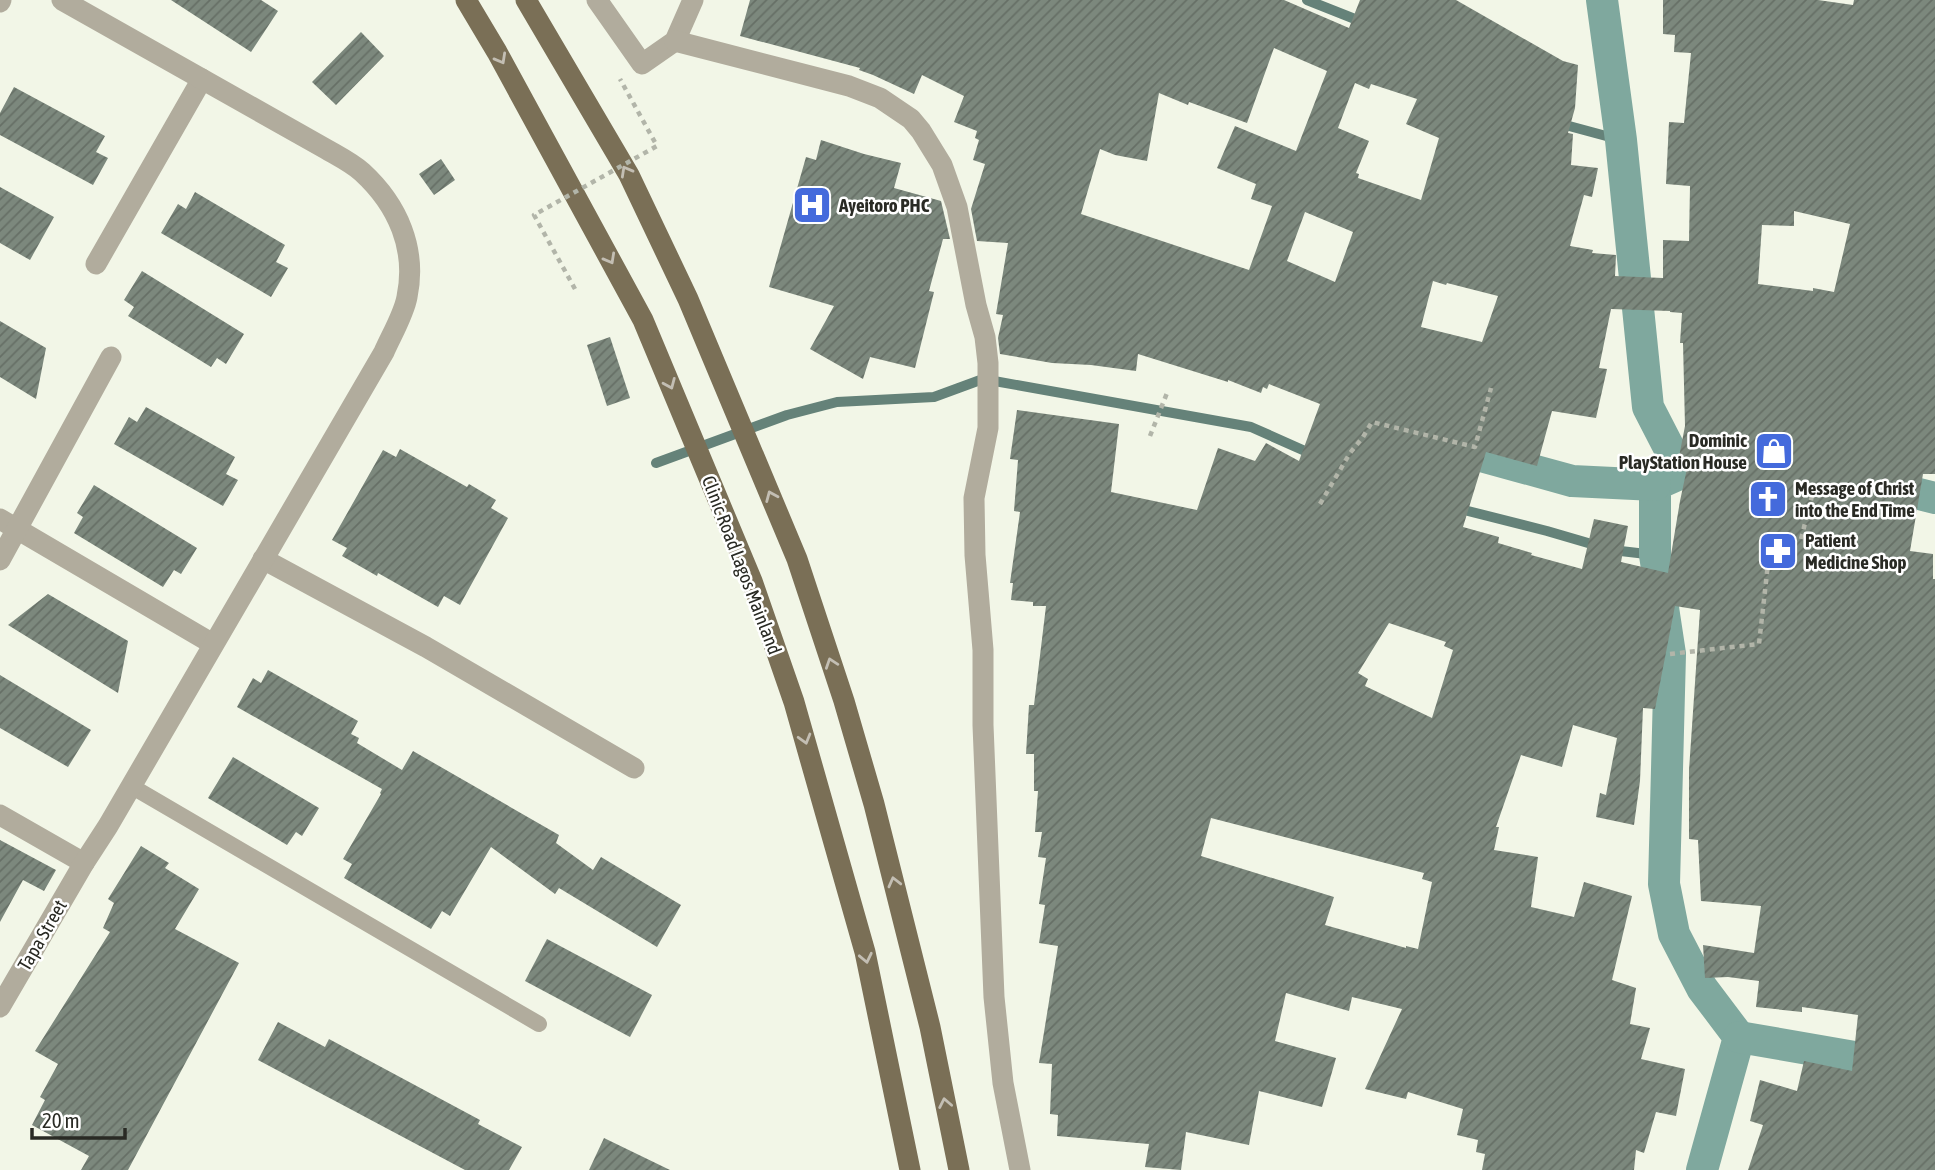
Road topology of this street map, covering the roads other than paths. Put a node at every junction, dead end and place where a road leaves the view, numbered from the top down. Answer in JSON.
{"nodes":[{"id":1,"x":466,"y":0,"type":"edge"},
{"id":2,"x":526,"y":0,"type":"edge"},
{"id":3,"x":597,"y":0,"type":"edge"},
{"id":4,"x":693,"y":0,"type":"edge"},
{"id":5,"x":73,"y":3,"type":"edge"},
{"id":6,"x":675,"y":41,"type":"junction"},
{"id":7,"x":202,"y":79,"type":"junction"},
{"id":8,"x":96,"y":264,"type":"dead end"},
{"id":9,"x":111,"y":357,"type":"dead end"},
{"id":10,"x":9,"y":524,"type":"edge"},
{"id":11,"x":263,"y":559,"type":"junction"},
{"id":12,"x":0,"y":560,"type":"edge"},
{"id":13,"x":213,"y":644,"type":"junction"},
{"id":14,"x":634,"y":768,"type":"dead end"},
{"id":15,"x":131,"y":786,"type":"junction"},
{"id":16,"x":0,"y":814,"type":"edge"},
{"id":17,"x":84,"y":863,"type":"junction"},
{"id":18,"x":0,"y":1007,"type":"edge"},
{"id":19,"x":539,"y":1024,"type":"dead end"},
{"id":20,"x":911,"y":1170,"type":"edge"},
{"id":21,"x":959,"y":1170,"type":"edge"},
{"id":22,"x":1020,"y":1170,"type":"edge"}],
"edges":[{"from":1,"to":20,"type":"main road","name":"Clinic Road Lagos Mainland","one_way":true},
{"from":21,"to":2,"type":"main road","one_way":true},
{"from":3,"to":6,"type":"street"},
{"from":4,"to":6,"type":"street"},
{"from":5,"to":7,"type":"street","name":"Tapa Street"},
{"from":6,"to":22,"type":"street"},
{"from":7,"to":8,"type":"street"},
{"from":7,"to":11,"type":"street","name":"Tapa Street"},
{"from":9,"to":10,"type":"street"},
{"from":10,"to":12,"type":"street"},
{"from":10,"to":13,"type":"street"},
{"from":11,"to":13,"type":"street","name":"Tapa Street"},
{"from":11,"to":14,"type":"street"},
{"from":13,"to":15,"type":"street","name":"Tapa Street"},
{"from":15,"to":17,"type":"street","name":"Tapa Street"},
{"from":15,"to":19,"type":"lane"},
{"from":16,"to":17,"type":"street"},
{"from":17,"to":18,"type":"street","name":"Tapa Street"}]}
